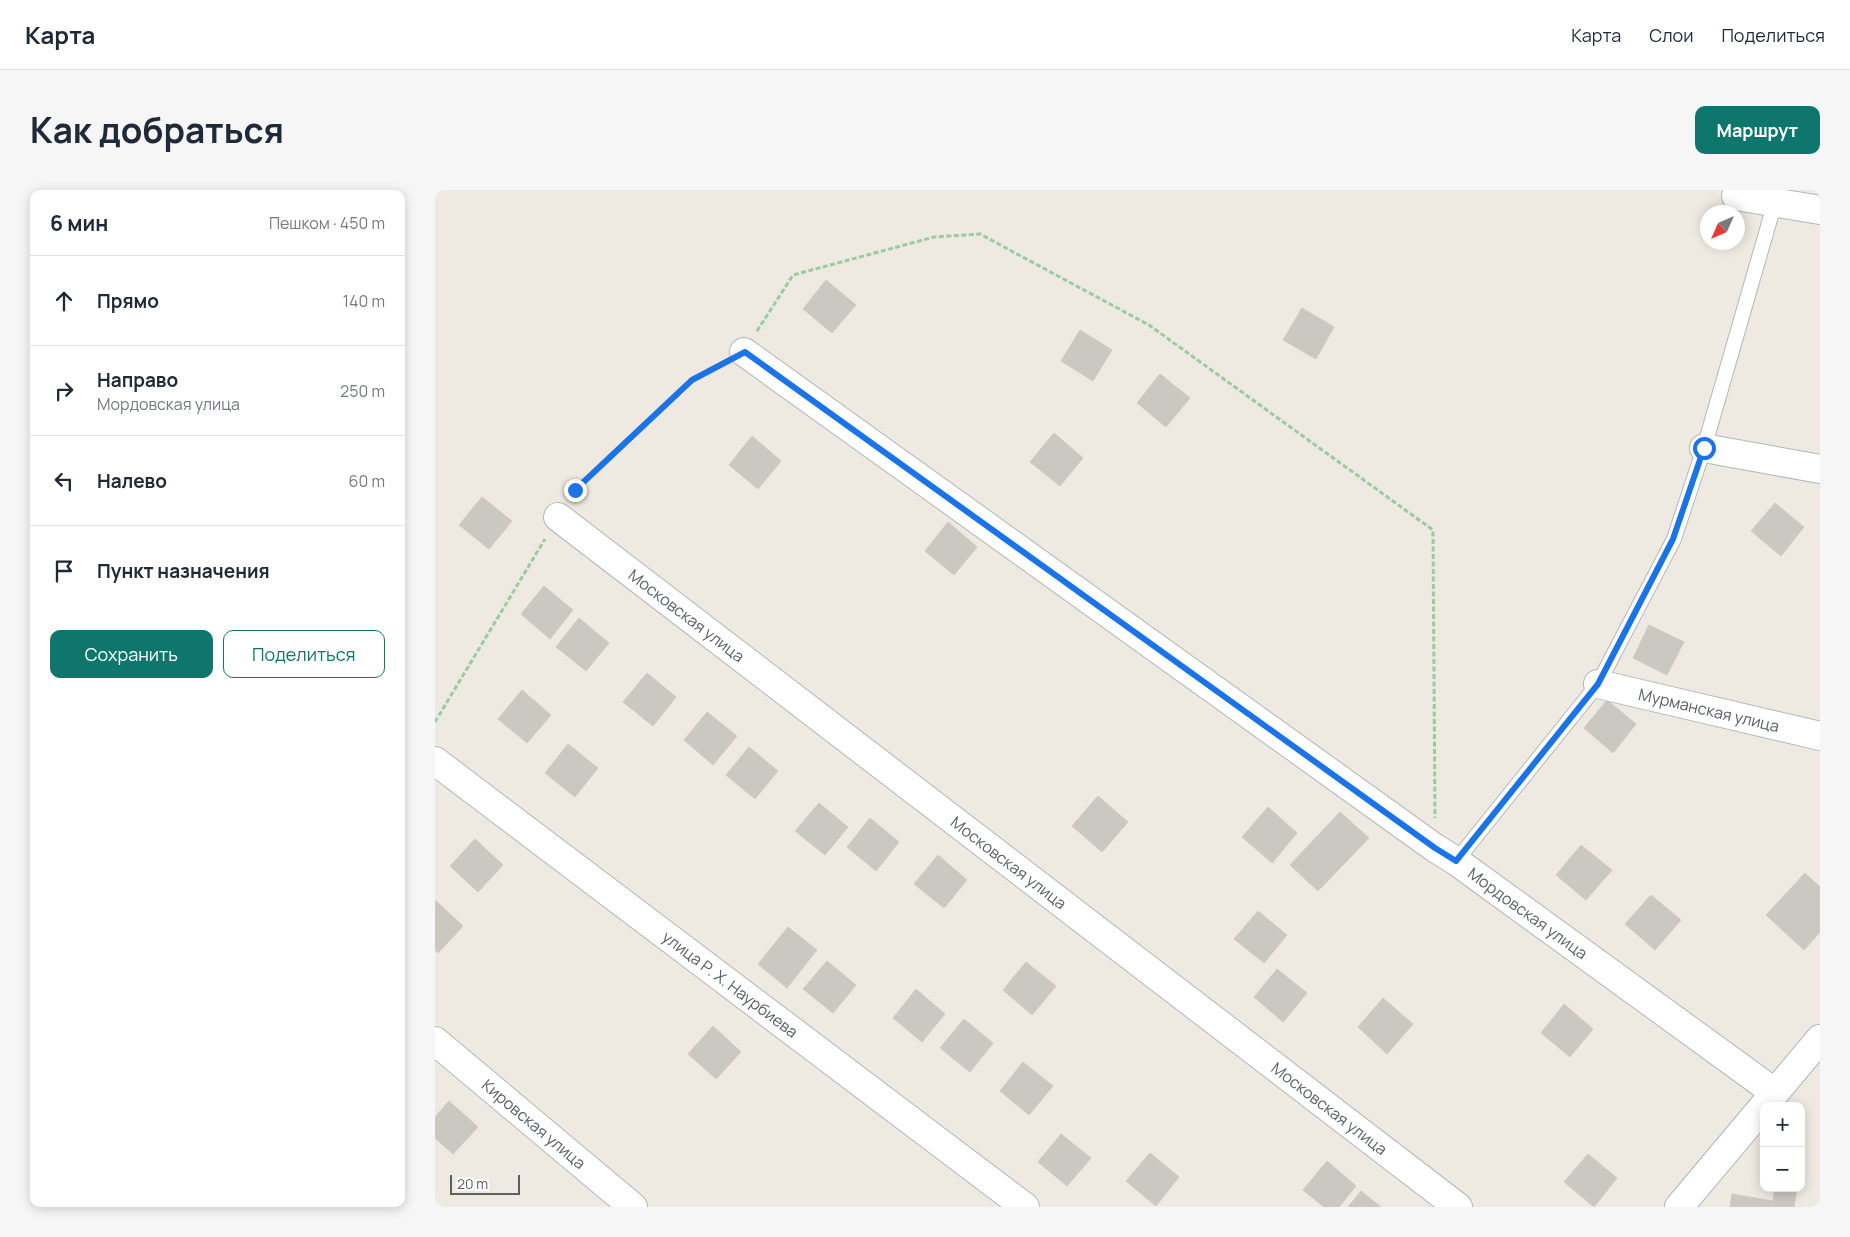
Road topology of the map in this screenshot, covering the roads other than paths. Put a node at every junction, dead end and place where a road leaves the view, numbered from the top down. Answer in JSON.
{"nodes":[{"id":1,"x":1736,"y":196,"type":"dead end"},
{"id":2,"x":1775,"y":202,"type":"junction"},
{"id":3,"x":1820,"y":210,"type":"edge"},
{"id":4,"x":745,"y":352,"type":"road end"},
{"id":5,"x":1704,"y":448,"type":"junction"},
{"id":6,"x":1820,"y":469,"type":"edge"},
{"id":7,"x":558,"y":517,"type":"road end"},
{"id":8,"x":1598,"y":684,"type":"junction"},
{"id":9,"x":1820,"y":736,"type":"edge"},
{"id":10,"x":435,"y":761,"type":"edge"},
{"id":11,"x":1446,"y":855,"type":"junction"},
{"id":12,"x":1820,"y":1039,"type":"edge"},
{"id":13,"x":435,"y":1041,"type":"edge"},
{"id":14,"x":1774,"y":1092,"type":"junction"},
{"id":15,"x":633,"y":1207,"type":"edge"},
{"id":16,"x":1025,"y":1207,"type":"edge"},
{"id":17,"x":1458,"y":1207,"type":"edge"},
{"id":18,"x":1679,"y":1207,"type":"edge"}],
"edges":[{"from":1,"to":2,"type":"street"},
{"from":2,"to":3,"type":"street"},
{"from":2,"to":5,"type":"lane"},
{"from":4,"to":11,"type":"street","name":"Мордовская улица"},
{"from":5,"to":6,"type":"street"},
{"from":5,"to":8,"type":"lane"},
{"from":7,"to":17,"type":"street","name":"Московская улица"},
{"from":8,"to":9,"type":"street","name":"Мурманская улица"},
{"from":8,"to":11,"type":"lane"},
{"from":10,"to":16,"type":"street","name":"улица Р. Х. Наурбиева"},
{"from":11,"to":14,"type":"street","name":"Мордовская улица"},
{"from":12,"to":14,"type":"street"},
{"from":13,"to":15,"type":"street","name":"Кировская улица"},
{"from":14,"to":18,"type":"street"}]}
